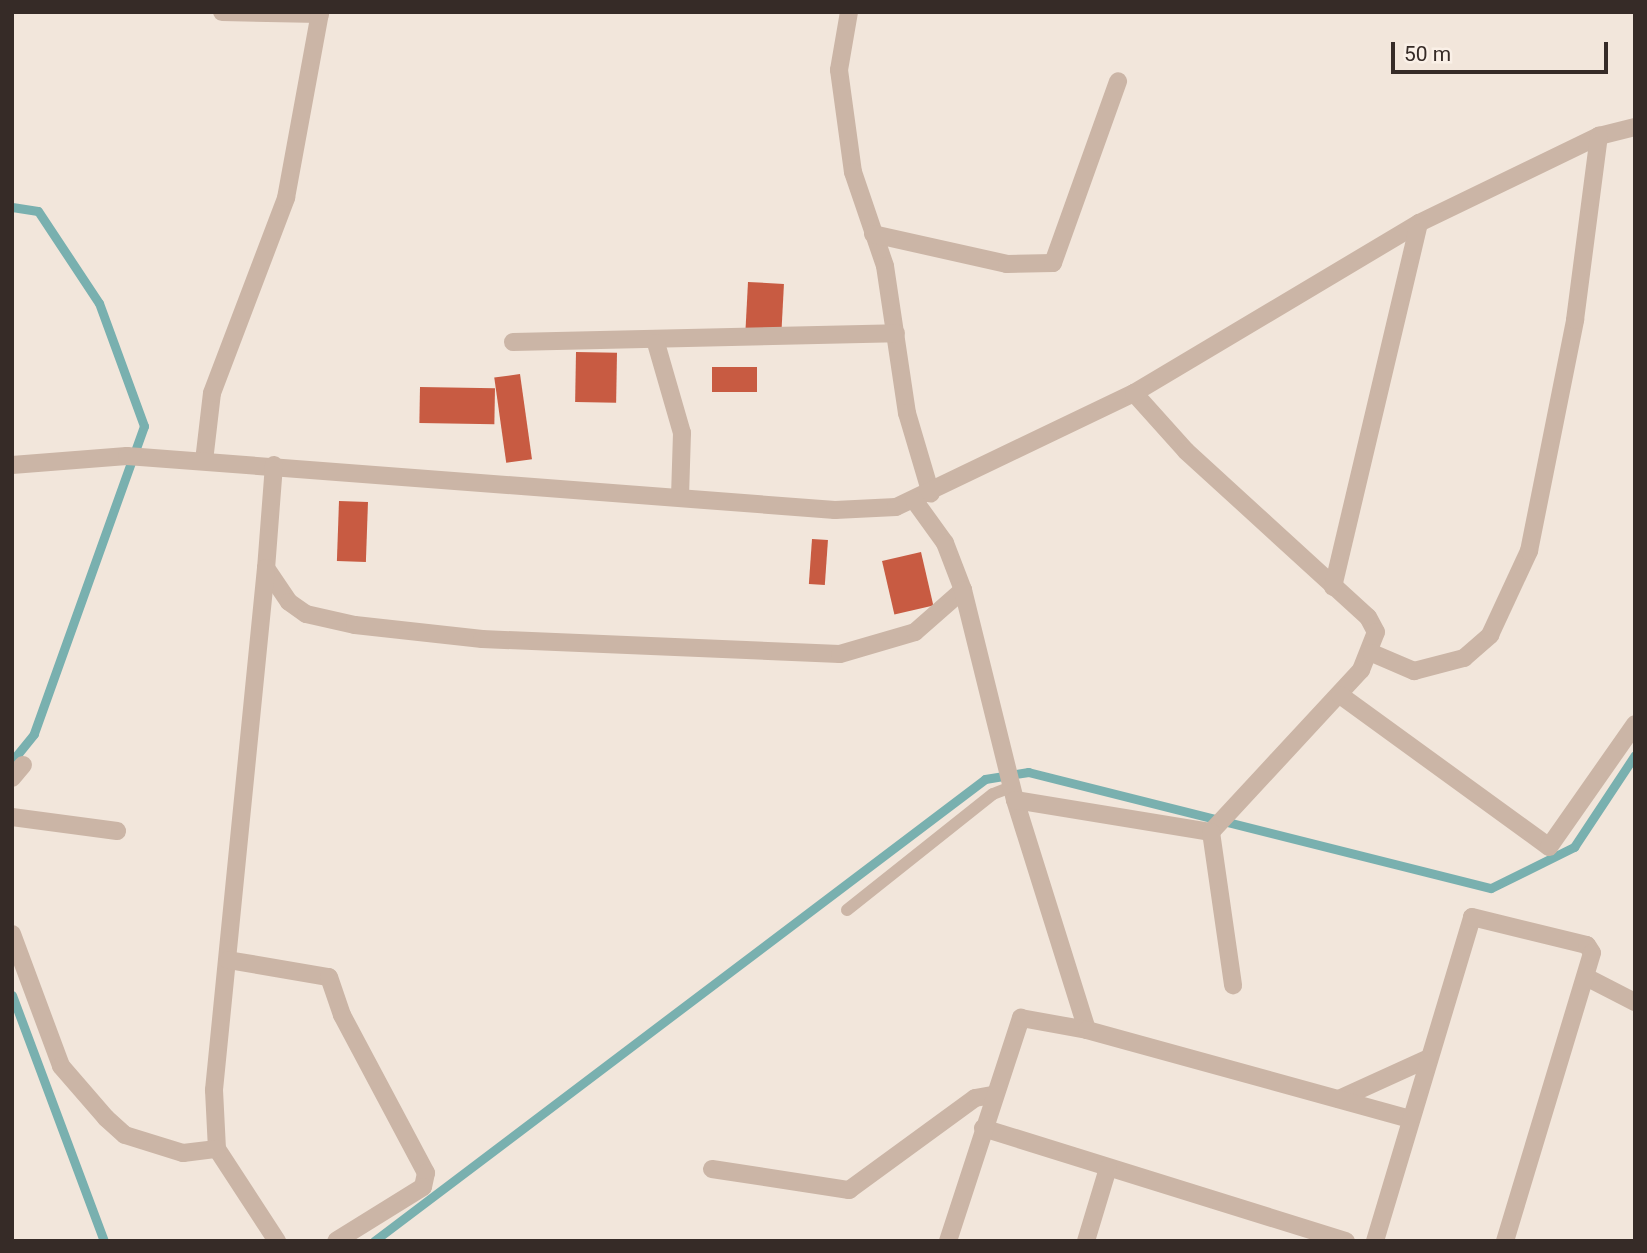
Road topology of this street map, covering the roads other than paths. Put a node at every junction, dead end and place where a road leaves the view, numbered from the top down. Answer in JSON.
{"nodes":[{"id":1,"x":222,"y":12,"type":"edge"},
{"id":2,"x":849,"y":12,"type":"edge"},
{"id":3,"x":320,"y":13,"type":"edge"},
{"id":4,"x":1118,"y":81,"type":"dead end"},
{"id":5,"x":1635,"y":127,"type":"edge"},
{"id":6,"x":1599,"y":136,"type":"junction"},
{"id":7,"x":1419,"y":223,"type":"junction"},
{"id":8,"x":873,"y":234,"type":"junction"},
{"id":9,"x":896,"y":333,"type":"junction"},
{"id":10,"x":513,"y":342,"type":"dead end"},
{"id":11,"x":656,"y":343,"type":"junction"},
{"id":12,"x":1134,"y":393,"type":"junction"},
{"id":13,"x":204,"y":461,"type":"junction"},
{"id":14,"x":12,"y":465,"type":"edge"},
{"id":15,"x":274,"y":465,"type":"junction"},
{"id":16,"x":931,"y":494,"type":"junction"},
{"id":17,"x":680,"y":497,"type":"junction"},
{"id":18,"x":914,"y":500,"type":"junction"},
{"id":19,"x":267,"y":568,"type":"junction"},
{"id":20,"x":1333,"y":587,"type":"junction"},
{"id":21,"x":963,"y":590,"type":"junction"},
{"id":22,"x":1372,"y":653,"type":"junction"},
{"id":23,"x":1340,"y":695,"type":"junction"},
{"id":24,"x":1635,"y":724,"type":"edge"},
{"id":25,"x":1011,"y":783,"type":"junction"},
{"id":26,"x":12,"y":817,"type":"edge"},
{"id":27,"x":117,"y":831,"type":"dead end"},
{"id":28,"x":1212,"y":831,"type":"junction"},
{"id":29,"x":847,"y":910,"type":"dead end"},
{"id":30,"x":12,"y":933,"type":"edge"},
{"id":31,"x":228,"y":960,"type":"junction"},
{"id":32,"x":1588,"y":978,"type":"junction"},
{"id":33,"x":1233,"y":985,"type":"dead end"},
{"id":34,"x":1635,"y":1002,"type":"edge"},
{"id":35,"x":1087,"y":1030,"type":"junction"},
{"id":36,"x":1429,"y":1058,"type":"junction"},
{"id":37,"x":992,"y":1095,"type":"junction"},
{"id":38,"x":1339,"y":1099,"type":"junction"},
{"id":39,"x":1412,"y":1119,"type":"junction"},
{"id":40,"x":982,"y":1128,"type":"junction"},
{"id":41,"x":217,"y":1149,"type":"junction"},
{"id":42,"x":1108,"y":1168,"type":"junction"},
{"id":43,"x":712,"y":1169,"type":"dead end"},
{"id":44,"x":277,"y":1241,"type":"edge"},
{"id":45,"x":336,"y":1241,"type":"edge"},
{"id":46,"x":948,"y":1241,"type":"edge"},
{"id":47,"x":1086,"y":1241,"type":"edge"},
{"id":48,"x":1346,"y":1241,"type":"edge"},
{"id":49,"x":1376,"y":1241,"type":"edge"},
{"id":50,"x":1505,"y":1241,"type":"edge"}],
"edges":[{"from":1,"to":3,"type":"street"},
{"from":2,"to":8,"type":"street"},
{"from":3,"to":13,"type":"street"},
{"from":4,"to":8,"type":"street"},
{"from":5,"to":6,"type":"street"},
{"from":6,"to":7,"type":"street"},
{"from":6,"to":22,"type":"street"},
{"from":7,"to":12,"type":"street"},
{"from":7,"to":20,"type":"street"},
{"from":8,"to":9,"type":"street"},
{"from":9,"to":11,"type":"street"},
{"from":9,"to":16,"type":"street"},
{"from":10,"to":11,"type":"street"},
{"from":11,"to":17,"type":"street"},
{"from":12,"to":16,"type":"street"},
{"from":12,"to":20,"type":"street"},
{"from":13,"to":14,"type":"street"},
{"from":13,"to":15,"type":"street"},
{"from":15,"to":17,"type":"street"},
{"from":15,"to":19,"type":"street"},
{"from":16,"to":18,"type":"street"},
{"from":17,"to":18,"type":"street"},
{"from":18,"to":21,"type":"street"},
{"from":19,"to":21,"type":"street"},
{"from":19,"to":31,"type":"street"},
{"from":20,"to":22,"type":"street"},
{"from":21,"to":25,"type":"street"},
{"from":22,"to":23,"type":"street"},
{"from":23,"to":24,"type":"street"},
{"from":23,"to":28,"type":"street"},
{"from":25,"to":28,"type":"street"},
{"from":25,"to":29,"type":"lane"},
{"from":25,"to":35,"type":"street"},
{"from":26,"to":27,"type":"street"},
{"from":28,"to":33,"type":"street"},
{"from":30,"to":41,"type":"street"},
{"from":31,"to":41,"type":"street"},
{"from":31,"to":45,"type":"street"},
{"from":32,"to":34,"type":"street"},
{"from":32,"to":36,"type":"street"},
{"from":32,"to":50,"type":"street"},
{"from":35,"to":37,"type":"street"},
{"from":35,"to":38,"type":"street"},
{"from":36,"to":38,"type":"street"},
{"from":36,"to":39,"type":"street"},
{"from":37,"to":40,"type":"street"},
{"from":37,"to":43,"type":"street"},
{"from":38,"to":39,"type":"street"},
{"from":39,"to":49,"type":"street"},
{"from":40,"to":42,"type":"street"},
{"from":40,"to":46,"type":"street"},
{"from":41,"to":44,"type":"street"},
{"from":42,"to":47,"type":"street"},
{"from":42,"to":48,"type":"street"}]}
